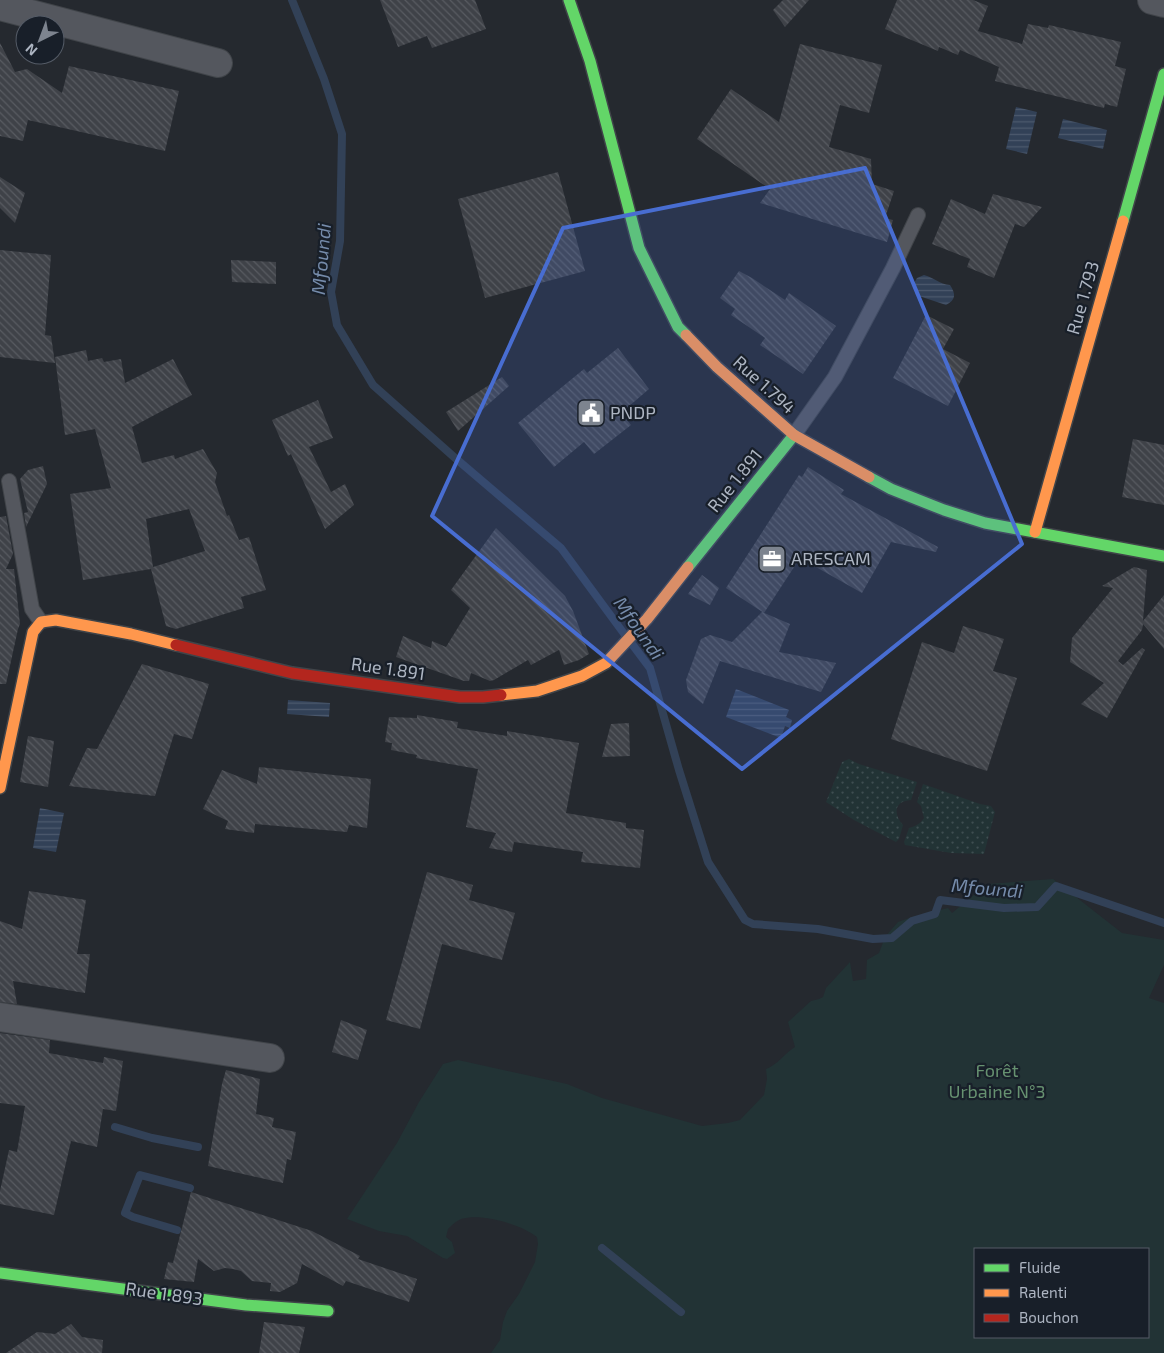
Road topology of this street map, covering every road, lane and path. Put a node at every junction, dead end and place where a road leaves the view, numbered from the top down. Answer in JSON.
{"nodes":[{"id":1,"x":569,"y":0,"type":"edge"},
{"id":2,"x":1152,"y":0,"type":"edge"},
{"id":3,"x":1164,"y":3,"type":"edge"},
{"id":4,"x":0,"y":6,"type":"edge"},
{"id":5,"x":218,"y":63,"type":"dead end"},
{"id":6,"x":1164,"y":74,"type":"edge"},
{"id":7,"x":918,"y":215,"type":"dead end"},
{"id":8,"x":794,"y":435,"type":"junction"},
{"id":9,"x":9,"y":481,"type":"dead end"},
{"id":10,"x":1035,"y":532,"type":"junction"},
{"id":11,"x":1164,"y":556,"type":"edge"},
{"id":12,"x":41,"y":622,"type":"junction"},
{"id":13,"x":0,"y":788,"type":"edge"},
{"id":14,"x":0,"y":1017,"type":"edge"},
{"id":15,"x":270,"y":1058,"type":"dead end"},
{"id":16,"x":0,"y":1272,"type":"edge"},
{"id":17,"x":328,"y":1311,"type":"dead end"}],
"edges":[{"from":1,"to":8,"type":"street","name":"Rue 1.794"},
{"from":2,"to":3,"type":"street"},
{"from":4,"to":5,"type":"street"},
{"from":6,"to":10,"type":"street","name":"Rue 1.793"},
{"from":7,"to":8,"type":"lane"},
{"from":8,"to":10,"type":"street","name":"Rue 1.794"},
{"from":8,"to":12,"type":"street","name":"Rue 1.891"},
{"from":9,"to":12,"type":"lane"},
{"from":10,"to":11,"type":"street","name":"Rue 1.794"},
{"from":12,"to":13,"type":"street"},
{"from":14,"to":15,"type":"street"},
{"from":16,"to":17,"type":"street","name":"Rue 1.893"}]}
